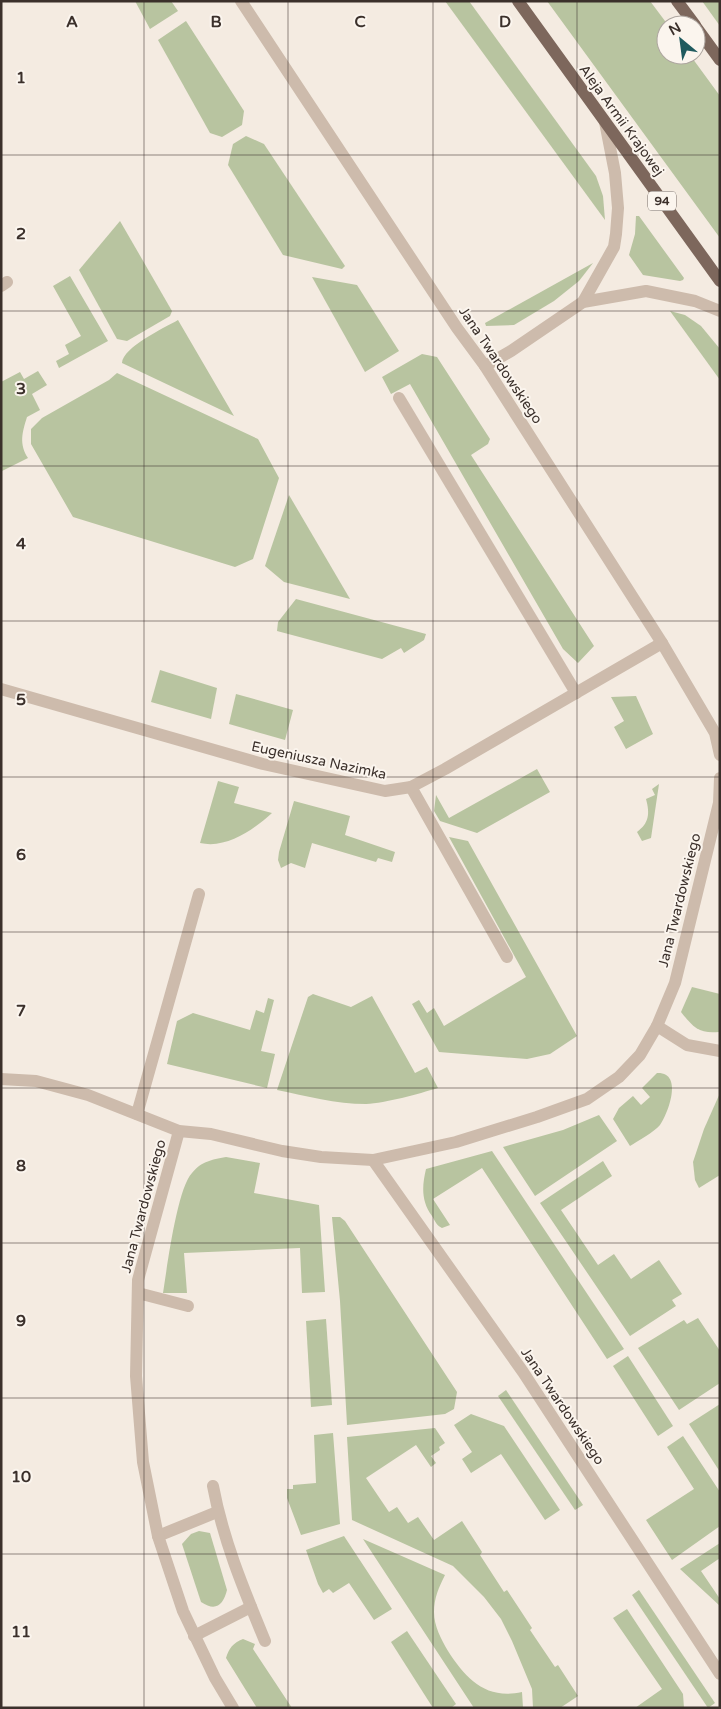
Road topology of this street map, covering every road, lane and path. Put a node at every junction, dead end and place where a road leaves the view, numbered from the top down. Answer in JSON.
{"nodes":[{"id":1,"x":241,"y":1,"type":"edge"},
{"id":2,"x":518,"y":1,"type":"edge"},
{"id":3,"x":677,"y":1,"type":"edge"},
{"id":4,"x":687,"y":15,"type":"edge"},
{"id":5,"x":706,"y":41,"type":"edge"},
{"id":6,"x":720,"y":60,"type":"edge"},
{"id":7,"x":605,"y":122,"type":"junction"},
{"id":8,"x":720,"y":281,"type":"edge"},
{"id":9,"x":583,"y":302,"type":"junction"},
{"id":10,"x":720,"y":311,"type":"edge"},
{"id":11,"x":485,"y":366,"type":"junction"},
{"id":12,"x":399,"y":398,"type":"dead end"},
{"id":13,"x":662,"y":643,"type":"junction"},
{"id":14,"x":1,"y":689,"type":"edge"},
{"id":15,"x":576,"y":693,"type":"junction"},
{"id":16,"x":720,"y":755,"type":"edge"},
{"id":17,"x":720,"y":778,"type":"edge"},
{"id":18,"x":411,"y":787,"type":"junction"},
{"id":19,"x":199,"y":894,"type":"dead end"},
{"id":20,"x":507,"y":957,"type":"dead end"},
{"id":21,"x":657,"y":1026,"type":"junction"},
{"id":22,"x":720,"y":1051,"type":"edge"},
{"id":23,"x":1,"y":1079,"type":"edge"},
{"id":24,"x":137,"y":1114,"type":"junction"},
{"id":25,"x":179,"y":1130,"type":"junction"},
{"id":26,"x":373,"y":1160,"type":"junction"},
{"id":27,"x":138,"y":1293,"type":"junction"},
{"id":28,"x":188,"y":1306,"type":"dead end"},
{"id":29,"x":213,"y":1486,"type":"dead end"},
{"id":30,"x":217,"y":1512,"type":"junction"},
{"id":31,"x":158,"y":1536,"type":"junction"},
{"id":32,"x":251,"y":1607,"type":"junction"},
{"id":33,"x":194,"y":1636,"type":"junction"},
{"id":34,"x":264,"y":1641,"type":"dead end"},
{"id":35,"x":720,"y":1674,"type":"edge"},
{"id":36,"x":233,"y":1708,"type":"edge"}],
"edges":[{"from":1,"to":11,"type":"street","name":"Jana Twardowskiego"},
{"from":2,"to":7,"type":"main road","name":"Aleja Armii Krajowej","number":"94"},
{"from":3,"to":4,"type":"main road"},
{"from":5,"to":6,"type":"main road"},
{"from":7,"to":8,"type":"main road","name":"Aleja Armii Krajowej","number":"94"},
{"from":7,"to":9,"type":"street"},
{"from":9,"to":10,"type":"street"},
{"from":9,"to":11,"type":"street"},
{"from":11,"to":13,"type":"street","name":"Jana Twardowskiego"},
{"from":12,"to":15,"type":"street"},
{"from":13,"to":15,"type":"street","name":"Eugeniusza Nazimka"},
{"from":13,"to":16,"type":"street","name":"Jana Twardowskiego"},
{"from":14,"to":18,"type":"street","name":"Eugeniusza Nazimka"},
{"from":15,"to":18,"type":"street","name":"Eugeniusza Nazimka"},
{"from":17,"to":21,"type":"street","name":"Jana Twardowskiego"},
{"from":18,"to":20,"type":"street"},
{"from":19,"to":24,"type":"street"},
{"from":21,"to":22,"type":"street"},
{"from":21,"to":26,"type":"street","name":"Jana Twardowskiego"},
{"from":23,"to":24,"type":"street"},
{"from":24,"to":25,"type":"street"},
{"from":25,"to":26,"type":"street","name":"Jana Twardowskiego"},
{"from":25,"to":27,"type":"street","name":"Jana Twardowskiego"},
{"from":26,"to":35,"type":"street","name":"Jana Twardowskiego"},
{"from":27,"to":28,"type":"street"},
{"from":27,"to":31,"type":"street","name":"Jana Twardowskiego"},
{"from":29,"to":30,"type":"street"},
{"from":30,"to":31,"type":"street"},
{"from":30,"to":32,"type":"street"},
{"from":31,"to":33,"type":"street","name":"Jana Twardowskiego"},
{"from":32,"to":33,"type":"street"},
{"from":32,"to":34,"type":"street"},
{"from":33,"to":36,"type":"street","name":"Jana Twardowskiego"}]}
